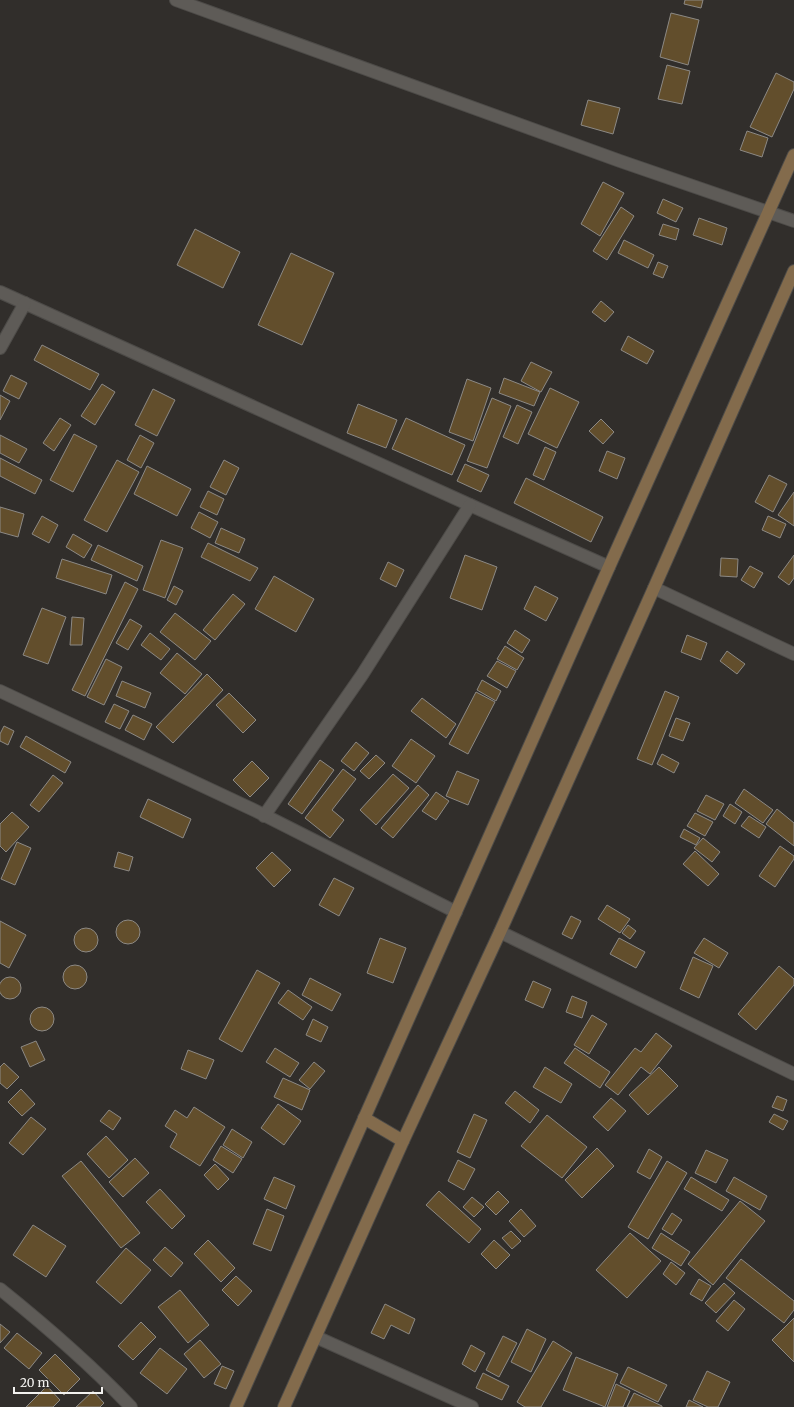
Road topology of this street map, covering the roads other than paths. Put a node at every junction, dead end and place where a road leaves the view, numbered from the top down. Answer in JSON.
{"nodes":[{"id":1,"x":176,"y":0,"type":"edge"},
{"id":2,"x":794,"y":155,"type":"edge"},
{"id":3,"x":769,"y":212,"type":"junction"},
{"id":4,"x":794,"y":221,"type":"edge"},
{"id":5,"x":794,"y":271,"type":"edge"},
{"id":6,"x":0,"y":292,"type":"edge"},
{"id":7,"x":25,"y":303,"type":"junction"},
{"id":8,"x":0,"y":348,"type":"edge"},
{"id":9,"x":470,"y":505,"type":"junction"},
{"id":10,"x":609,"y":567,"type":"junction"},
{"id":11,"x":654,"y":588,"type":"junction"},
{"id":12,"x":794,"y":654,"type":"edge"},
{"id":13,"x":0,"y":691,"type":"edge"},
{"id":14,"x":264,"y":816,"type":"junction"},
{"id":15,"x":456,"y":912,"type":"junction"},
{"id":16,"x":500,"y":932,"type":"junction"},
{"id":17,"x":794,"y":1074,"type":"edge"},
{"id":18,"x":364,"y":1118,"type":"junction"},
{"id":19,"x":403,"y":1141,"type":"junction"},
{"id":20,"x":0,"y":1289,"type":"edge"},
{"id":21,"x":316,"y":1337,"type":"junction"},
{"id":22,"x":131,"y":1407,"type":"edge"},
{"id":23,"x":236,"y":1407,"type":"edge"},
{"id":24,"x":284,"y":1407,"type":"edge"},
{"id":25,"x":472,"y":1407,"type":"edge"}],
"edges":[{"from":1,"to":3,"type":"street"},
{"from":2,"to":3,"type":"main road"},
{"from":3,"to":4,"type":"street"},
{"from":3,"to":10,"type":"main road"},
{"from":5,"to":11,"type":"main road"},
{"from":6,"to":7,"type":"street"},
{"from":7,"to":8,"type":"street"},
{"from":7,"to":9,"type":"street"},
{"from":9,"to":10,"type":"street"},
{"from":9,"to":14,"type":"street"},
{"from":10,"to":15,"type":"main road"},
{"from":11,"to":12,"type":"street"},
{"from":11,"to":16,"type":"main road"},
{"from":13,"to":14,"type":"street"},
{"from":14,"to":15,"type":"street"},
{"from":15,"to":18,"type":"main road"},
{"from":16,"to":17,"type":"street"},
{"from":16,"to":19,"type":"main road"},
{"from":18,"to":19,"type":"main road"},
{"from":18,"to":23,"type":"main road"},
{"from":19,"to":21,"type":"main road"},
{"from":20,"to":22,"type":"street"},
{"from":21,"to":24,"type":"main road"},
{"from":21,"to":25,"type":"street"}]}
